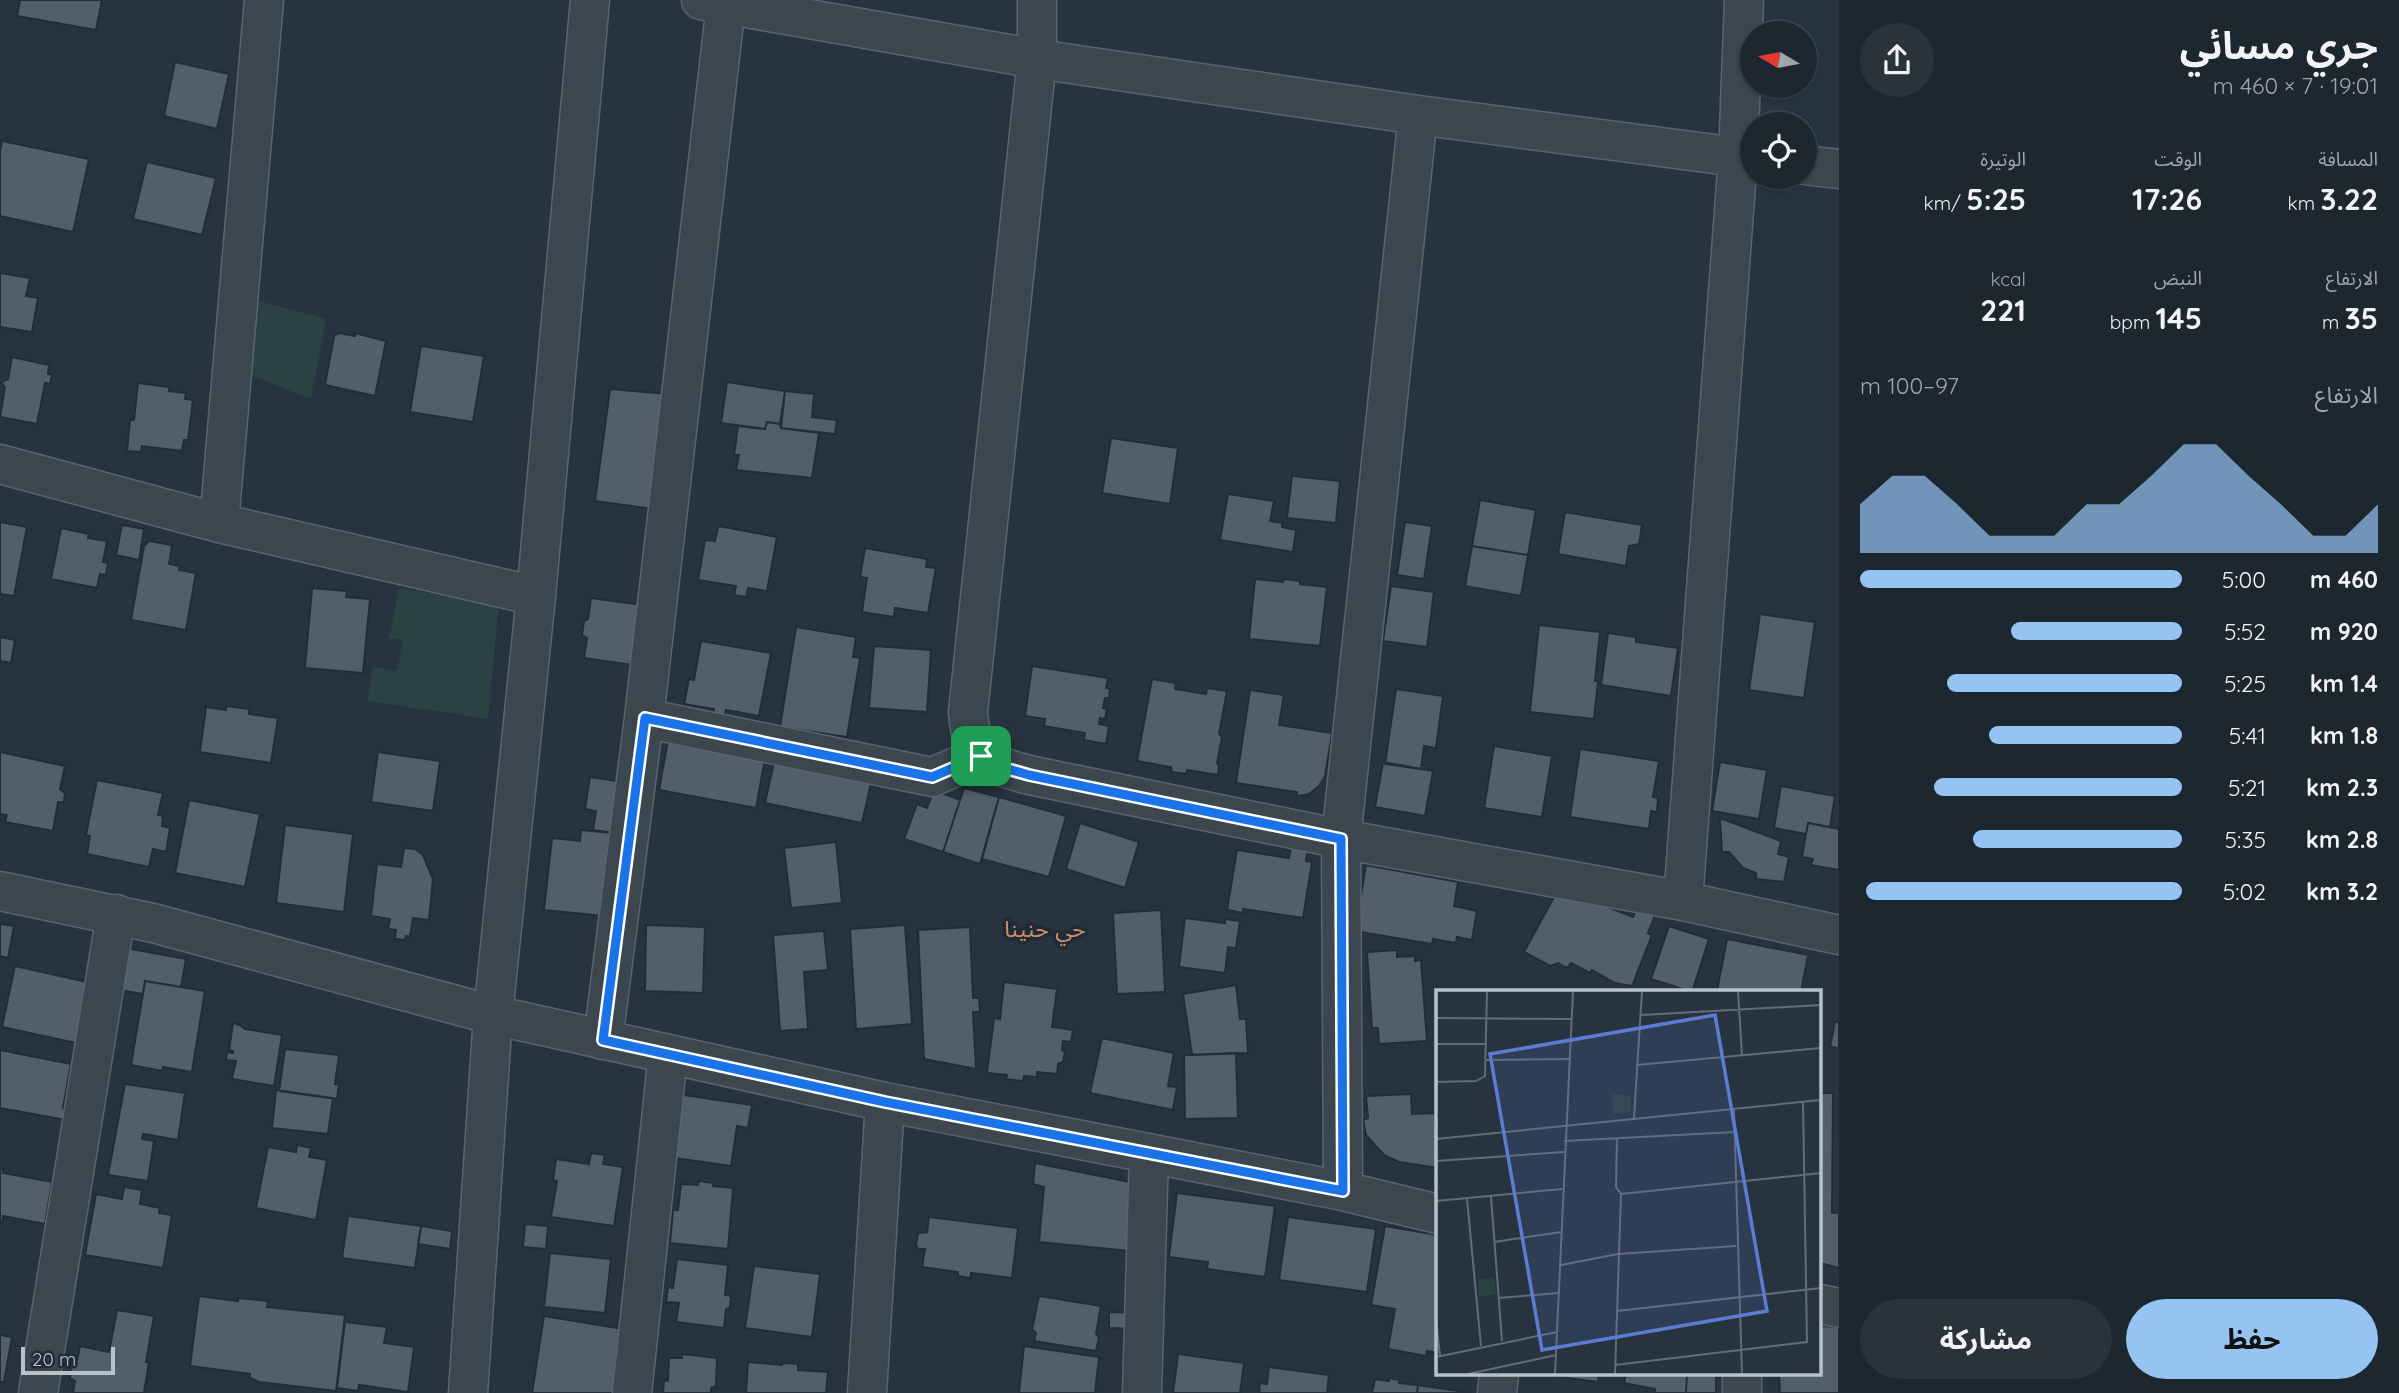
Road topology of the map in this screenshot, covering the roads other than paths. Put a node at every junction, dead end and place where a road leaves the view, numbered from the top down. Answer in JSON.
{"nodes":[{"id":1,"x":264,"y":0,"type":"edge"},
{"id":2,"x":590,"y":0,"type":"edge"},
{"id":3,"x":1037,"y":0,"type":"edge"},
{"id":4,"x":1744,"y":0,"type":"edge"},
{"id":5,"x":713,"y":2,"type":"edge"},
{"id":6,"x":1037,"y":59,"type":"junction"},
{"id":7,"x":1745,"y":112,"type":"edge"},
{"id":8,"x":1418,"y":115,"type":"junction"},
{"id":9,"x":1740,"y":157,"type":"edge"},
{"id":10,"x":1817,"y":166,"type":"edge"},
{"id":11,"x":1839,"y":169,"type":"edge"},
{"id":12,"x":1742,"y":189,"type":"edge"},
{"id":13,"x":0,"y":464,"type":"edge"},
{"id":14,"x":219,"y":523,"type":"junction"},
{"id":15,"x":536,"y":596,"type":"junction"},
{"id":16,"x":645,"y":718,"type":"junction"},
{"id":17,"x":981,"y":756,"type":"junction"},
{"id":18,"x":1341,"y":839,"type":"junction"},
{"id":19,"x":0,"y":891,"type":"edge"},
{"id":20,"x":1683,"y":901,"type":"junction"},
{"id":21,"x":116,"y":914,"type":"junction"},
{"id":22,"x":1839,"y":935,"type":"edge"},
{"id":23,"x":494,"y":1015,"type":"junction"},
{"id":24,"x":603,"y":1040,"type":"junction"},
{"id":25,"x":668,"y":1054,"type":"junction"},
{"id":26,"x":885,"y":1102,"type":"junction"},
{"id":27,"x":1149,"y":1153,"type":"junction"},
{"id":28,"x":1343,"y":1191,"type":"junction"},
{"id":29,"x":1436,"y":1214,"type":"edge"},
{"id":30,"x":38,"y":1393,"type":"edge"},
{"id":31,"x":468,"y":1393,"type":"edge"},
{"id":32,"x":632,"y":1393,"type":"edge"},
{"id":33,"x":867,"y":1393,"type":"edge"},
{"id":34,"x":1142,"y":1393,"type":"edge"}],
"edges":[{"from":1,"to":14,"type":"street"},
{"from":2,"to":15,"type":"street"},
{"from":3,"to":6,"type":"street"},
{"from":4,"to":7,"type":"street"},
{"from":5,"to":6,"type":"street"},
{"from":5,"to":16,"type":"street"},
{"from":6,"to":8,"type":"street"},
{"from":6,"to":17,"type":"street"},
{"from":8,"to":9,"type":"street"},
{"from":8,"to":18,"type":"street"},
{"from":10,"to":11,"type":"street"},
{"from":12,"to":20,"type":"street"},
{"from":13,"to":14,"type":"street"},
{"from":14,"to":15,"type":"street"},
{"from":15,"to":23,"type":"street"},
{"from":16,"to":17,"type":"street"},
{"from":16,"to":24,"type":"street"},
{"from":17,"to":18,"type":"street"},
{"from":18,"to":20,"type":"street"},
{"from":18,"to":28,"type":"street"},
{"from":19,"to":21,"type":"street"},
{"from":20,"to":22,"type":"street"},
{"from":21,"to":23,"type":"street"},
{"from":21,"to":30,"type":"street"},
{"from":23,"to":24,"type":"street"},
{"from":23,"to":31,"type":"street"},
{"from":24,"to":25,"type":"street"},
{"from":25,"to":26,"type":"street"},
{"from":25,"to":32,"type":"street"},
{"from":26,"to":27,"type":"street"},
{"from":26,"to":33,"type":"street"},
{"from":27,"to":28,"type":"street"},
{"from":27,"to":34,"type":"street"},
{"from":28,"to":29,"type":"street"}]}
